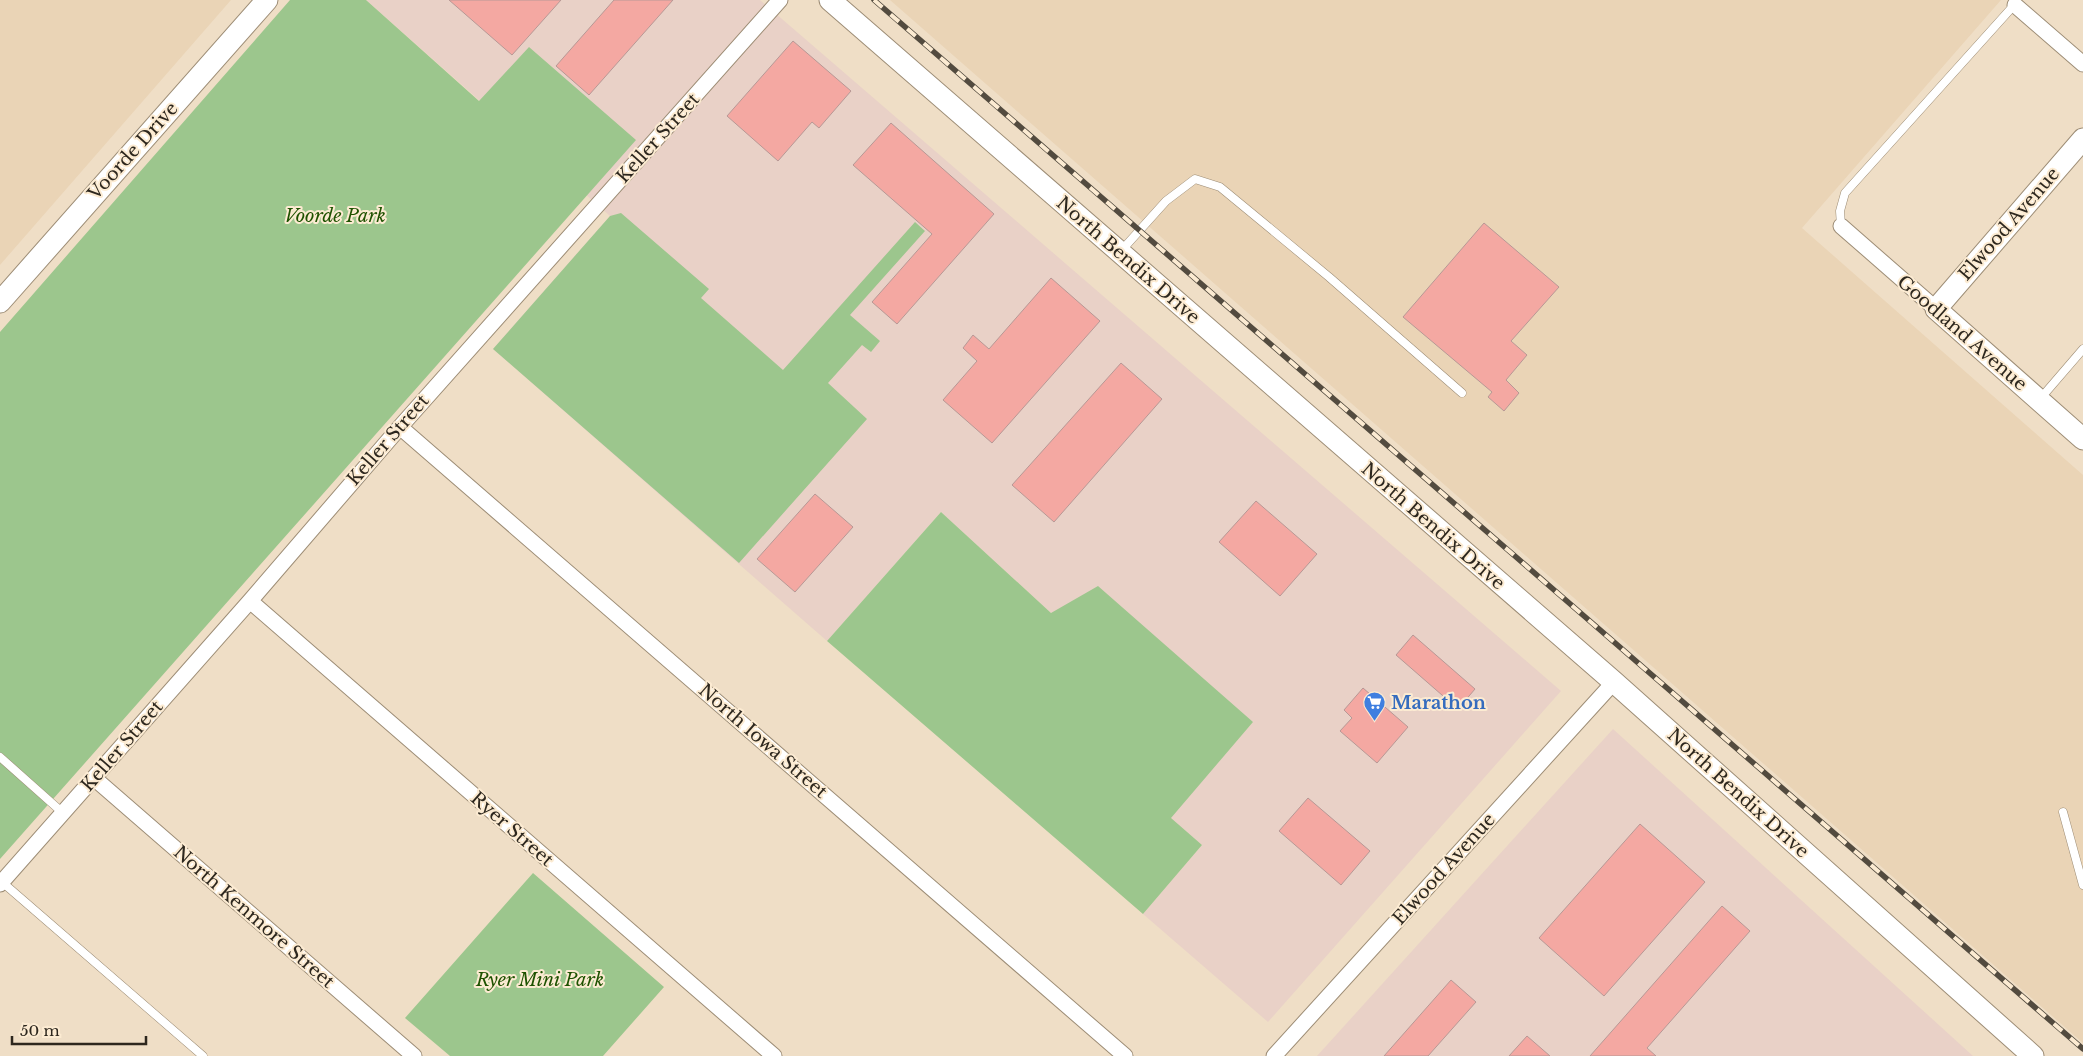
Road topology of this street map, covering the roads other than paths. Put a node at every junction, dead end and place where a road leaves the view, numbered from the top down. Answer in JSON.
{"nodes":[{"id":1,"x":267,"y":0,"type":"edge"},
{"id":2,"x":780,"y":0,"type":"edge"},
{"id":3,"x":830,"y":0,"type":"edge"},
{"id":4,"x":2017,"y":2,"type":"edge"},
{"id":5,"x":2083,"y":64,"type":"edge"},
{"id":6,"x":2083,"y":140,"type":"edge"},
{"id":7,"x":1841,"y":226,"type":"joint"},
{"id":8,"x":1120,"y":253,"type":"junction"},
{"id":9,"x":0,"y":302,"type":"edge"},
{"id":10,"x":1936,"y":309,"type":"junction"},
{"id":11,"x":2083,"y":349,"type":"edge"},
{"id":12,"x":1462,"y":393,"type":"dead end"},
{"id":13,"x":2039,"y":400,"type":"junction"},
{"id":14,"x":400,"y":427,"type":"junction"},
{"id":15,"x":2083,"y":439,"type":"edge"},
{"id":16,"x":250,"y":601,"type":"junction"},
{"id":17,"x":1614,"y":682,"type":"junction"},
{"id":18,"x":0,"y":758,"type":"edge"},
{"id":19,"x":94,"y":778,"type":"junction"},
{"id":20,"x":63,"y":812,"type":"junction"},
{"id":21,"x":2063,"y":812,"type":"dead end"},
{"id":22,"x":1,"y":883,"type":"edge"},
{"id":23,"x":2083,"y":884,"type":"edge"},
{"id":24,"x":203,"y":1056,"type":"edge"},
{"id":25,"x":414,"y":1056,"type":"edge"},
{"id":26,"x":774,"y":1056,"type":"edge"},
{"id":27,"x":1125,"y":1056,"type":"edge"},
{"id":28,"x":1274,"y":1056,"type":"edge"},
{"id":29,"x":2033,"y":1056,"type":"edge"}],
"edges":[{"from":1,"to":9,"type":"street","name":"Voorde Drive"},
{"from":2,"to":14,"type":"street","name":"Keller Street"},
{"from":3,"to":8,"type":"street","name":"North Bendix Drive"},
{"from":4,"to":5,"type":"street"},
{"from":4,"to":7,"type":"lane"},
{"from":6,"to":10,"type":"street","name":"Elwood Avenue"},
{"from":7,"to":10,"type":"street","name":"Goodland Avenue"},
{"from":8,"to":12,"type":"lane"},
{"from":8,"to":17,"type":"street","name":"North Bendix Drive"},
{"from":10,"to":13,"type":"street","name":"Goodland Avenue"},
{"from":11,"to":13,"type":"lane"},
{"from":13,"to":15,"type":"street","name":"Goodland Avenue"},
{"from":14,"to":16,"type":"street","name":"Keller Street"},
{"from":14,"to":27,"type":"street","name":"North Iowa Street"},
{"from":16,"to":19,"type":"street","name":"Keller Street"},
{"from":16,"to":26,"type":"street","name":"Ryer Street"},
{"from":17,"to":28,"type":"street","name":"Elwood Avenue"},
{"from":17,"to":29,"type":"street","name":"North Bendix Drive"},
{"from":18,"to":20,"type":"lane"},
{"from":19,"to":20,"type":"street","name":"Keller Street"},
{"from":19,"to":25,"type":"street","name":"North Kenmore Street"},
{"from":20,"to":22,"type":"street","name":"Keller Street"},
{"from":21,"to":23,"type":"lane"},
{"from":22,"to":24,"type":"lane"}]}
